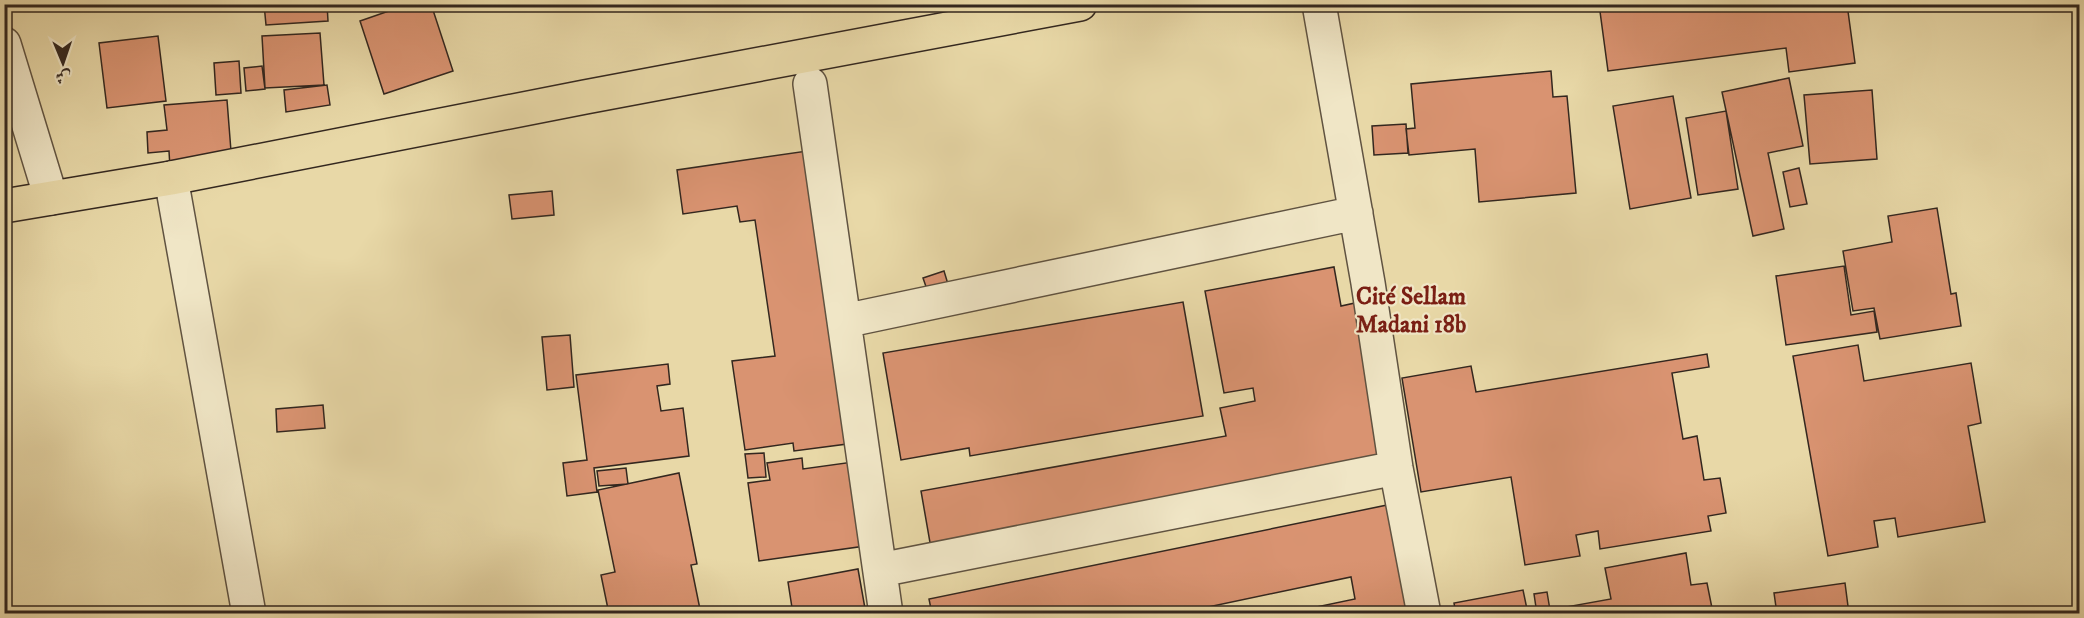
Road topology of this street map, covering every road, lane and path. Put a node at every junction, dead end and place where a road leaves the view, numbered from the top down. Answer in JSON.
{"nodes":[{"id":1,"x":1080,"y":4,"type":"edge"},
{"id":2,"x":1319,"y":4,"type":"edge"},
{"id":3,"x":4,"y":44,"type":"edge"},
{"id":4,"x":810,"y":84,"type":"dead end"},
{"id":5,"x":171,"y":178,"type":"junction"},
{"id":6,"x":51,"y":198,"type":"junction"},
{"id":7,"x":4,"y":207,"type":"edge"},
{"id":8,"x":1356,"y":213,"type":"junction"},
{"id":9,"x":844,"y":321,"type":"junction"},
{"id":10,"x":1396,"y":468,"type":"junction"},
{"id":11,"x":880,"y":570,"type":"junction"},
{"id":12,"x":249,"y":614,"type":"edge"},
{"id":13,"x":886,"y":614,"type":"edge"},
{"id":14,"x":1424,"y":614,"type":"edge"}],
"edges":[{"from":1,"to":5,"type":"main road"},
{"from":2,"to":8,"type":"street"},
{"from":3,"to":6,"type":"street"},
{"from":4,"to":9,"type":"street"},
{"from":5,"to":6,"type":"main road"},
{"from":5,"to":12,"type":"street"},
{"from":6,"to":7,"type":"main road"},
{"from":8,"to":9,"type":"street"},
{"from":8,"to":10,"type":"street"},
{"from":9,"to":11,"type":"street"},
{"from":10,"to":11,"type":"street"},
{"from":10,"to":14,"type":"street"},
{"from":11,"to":13,"type":"street"}]}
